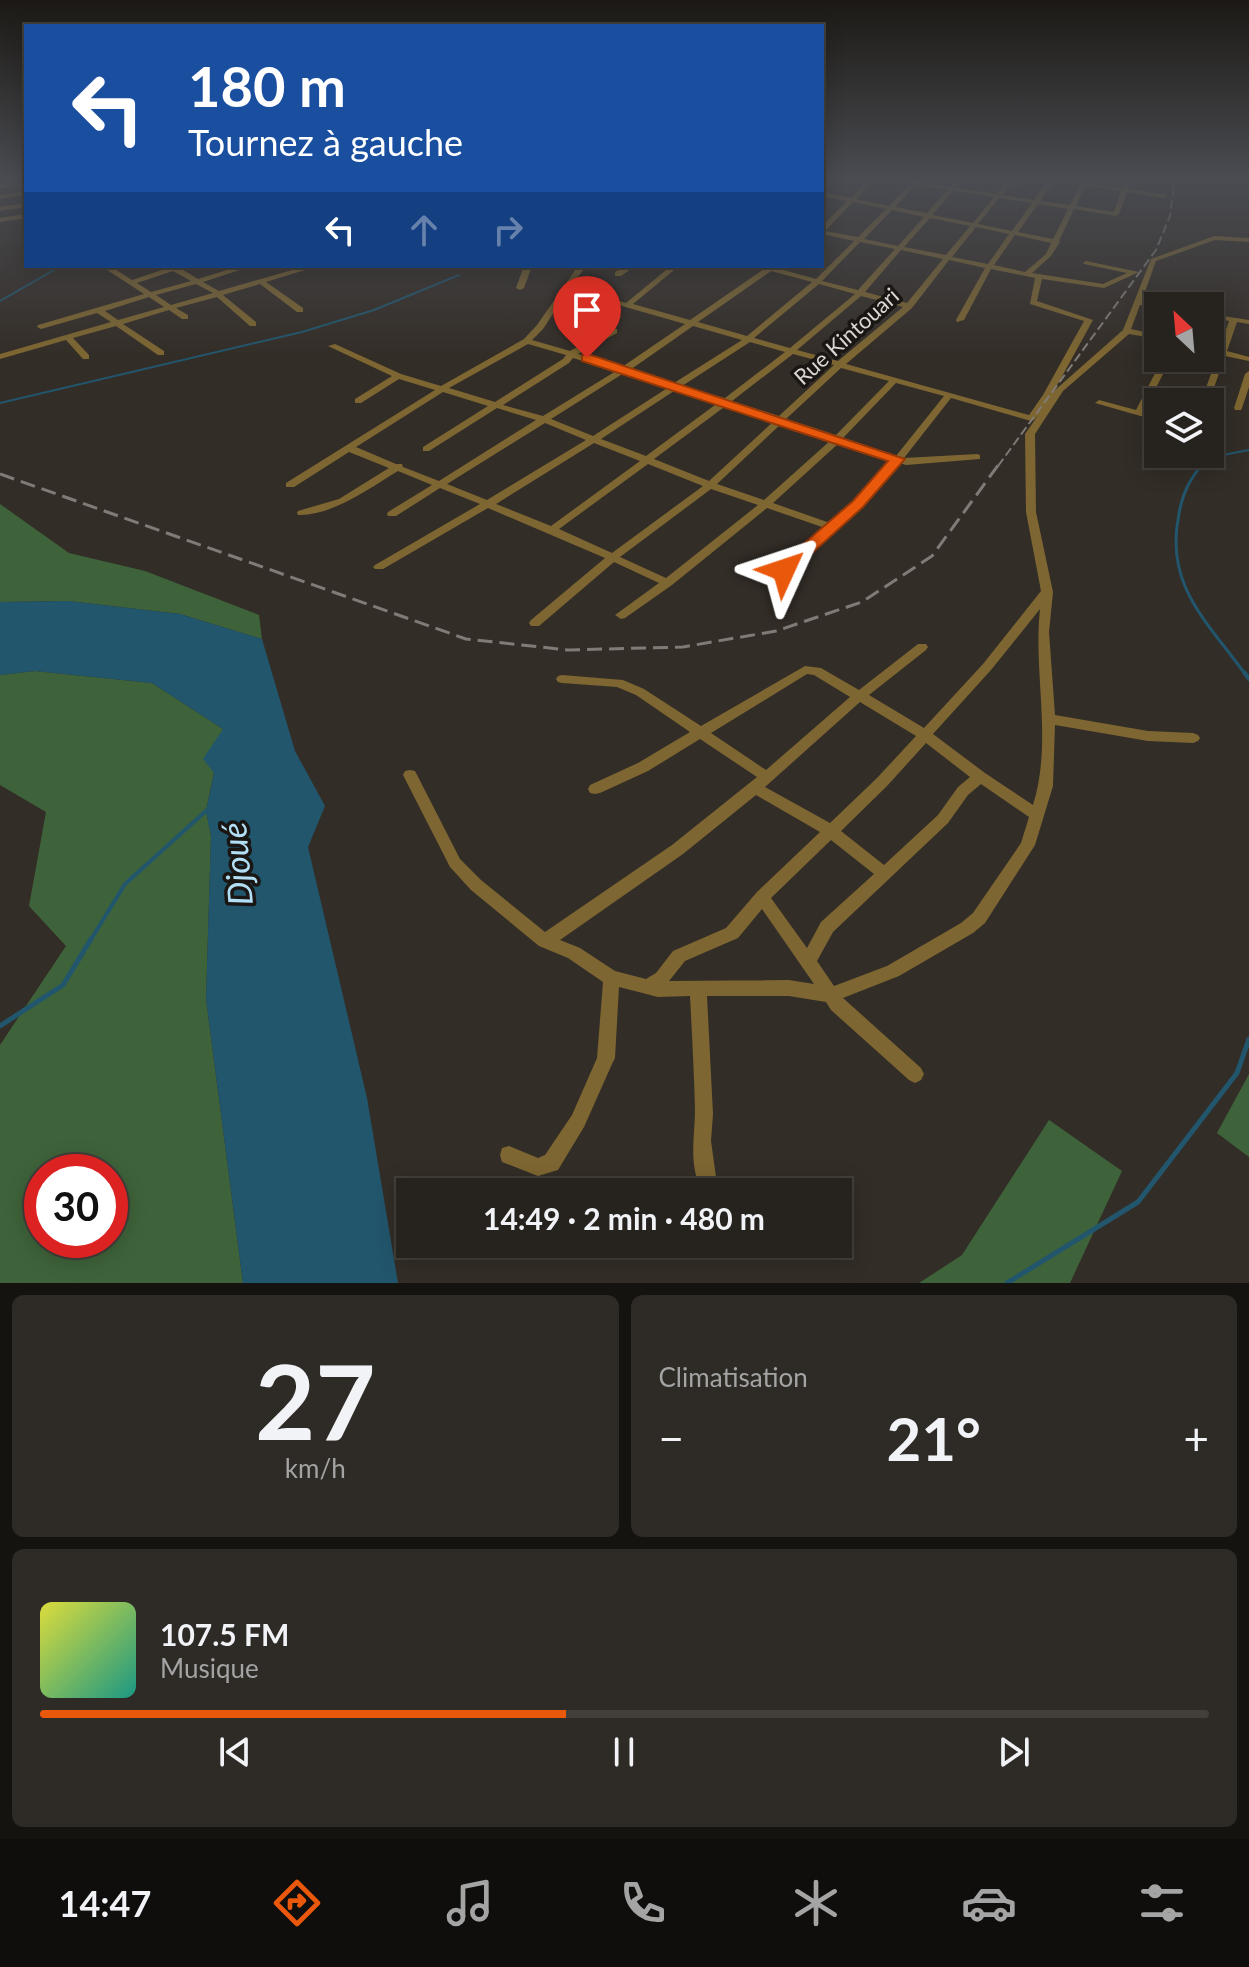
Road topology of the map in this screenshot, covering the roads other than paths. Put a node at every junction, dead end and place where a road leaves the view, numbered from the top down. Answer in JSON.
{"nodes":[{"id":1,"x":848,"y":237,"type":"edge"},
{"id":2,"x":860,"y":237,"type":"edge"},
{"id":3,"x":910,"y":237,"type":"edge"},
{"id":4,"x":964,"y":237,"type":"edge"},
{"id":5,"x":1011,"y":237,"type":"edge"},
{"id":6,"x":1033,"y":237,"type":"edge"},
{"id":7,"x":1059,"y":237,"type":"edge"},
{"id":8,"x":858,"y":239,"type":"junction"},
{"id":9,"x":1249,"y":240,"type":"edge"},
{"id":10,"x":1057,"y":242,"type":"junction"},
{"id":11,"x":901,"y":248,"type":"junction"},
{"id":12,"x":947,"y":258,"type":"junction"},
{"id":13,"x":1086,"y":263,"type":"dead end"},
{"id":14,"x":989,"y":267,"type":"junction"},
{"id":15,"x":108,"y":268,"type":"edge"},
{"id":16,"x":171,"y":268,"type":"edge"},
{"id":17,"x":176,"y":268,"type":"edge"},
{"id":18,"x":241,"y":268,"type":"edge"},
{"id":19,"x":307,"y":268,"type":"edge"},
{"id":20,"x":527,"y":268,"type":"edge"},
{"id":21,"x":579,"y":268,"type":"edge"},
{"id":22,"x":628,"y":268,"type":"edge"},
{"id":23,"x":673,"y":268,"type":"edge"},
{"id":24,"x":767,"y":268,"type":"edge"},
{"id":25,"x":771,"y":268,"type":"edge"},
{"id":26,"x":618,"y":274,"type":"dead end"},
{"id":27,"x":1026,"y":274,"type":"junction"},
{"id":28,"x":1039,"y":276,"type":"junction"},
{"id":29,"x":196,"y":281,"type":"junction"},
{"id":30,"x":260,"y":281,"type":"junction"},
{"id":31,"x":133,"y":282,"type":"junction"},
{"id":32,"x":817,"y":282,"type":"junction"},
{"id":33,"x":520,"y":288,"type":"dead end"},
{"id":34,"x":566,"y":288,"type":"junction"},
{"id":35,"x":216,"y":292,"type":"junction"},
{"id":36,"x":860,"y":293,"type":"junction"},
{"id":37,"x":152,"y":294,"type":"junction"},
{"id":38,"x":607,"y":300,"type":"junction"},
{"id":39,"x":1139,"y":302,"type":"junction"},
{"id":40,"x":1144,"y":303,"type":"edge"},
{"id":41,"x":628,"y":305,"type":"junction"},
{"id":42,"x":169,"y":306,"type":"junction"},
{"id":43,"x":909,"y":306,"type":"junction"},
{"id":44,"x":97,"y":309,"type":"junction"},
{"id":45,"x":300,"y":310,"type":"dead end"},
{"id":46,"x":185,"y":317,"type":"dead end"},
{"id":47,"x":1224,"y":318,"type":"edge"},
{"id":48,"x":1234,"y":319,"type":"junction"},
{"id":49,"x":579,"y":320,"type":"dead end"},
{"id":50,"x":960,"y":320,"type":"dead end"},
{"id":51,"x":118,"y":322,"type":"junction"},
{"id":52,"x":1249,"y":322,"type":"edge"},
{"id":53,"x":253,"y":324,"type":"dead end"},
{"id":54,"x":693,"y":324,"type":"junction"},
{"id":55,"x":41,"y":327,"type":"dead end"},
{"id":56,"x":614,"y":331,"type":"dead end"},
{"id":57,"x":1127,"y":331,"type":"junction"},
{"id":58,"x":1144,"y":334,"type":"edge"},
{"id":59,"x":67,"y":337,"type":"junction"},
{"id":60,"x":747,"y":340,"type":"junction"},
{"id":61,"x":527,"y":341,"type":"junction"},
{"id":62,"x":332,"y":346,"type":"dead end"},
{"id":63,"x":1224,"y":347,"type":"edge"},
{"id":64,"x":21,"y":350,"type":"junction"},
{"id":65,"x":792,"y":351,"type":"junction"},
{"id":66,"x":161,"y":353,"type":"dead end"},
{"id":67,"x":1224,"y":353,"type":"edge"},
{"id":68,"x":571,"y":354,"type":"junction"},
{"id":69,"x":0,"y":357,"type":"edge"},
{"id":70,"x":86,"y":357,"type":"dead end"},
{"id":71,"x":1249,"y":359,"type":"edge"},
{"id":72,"x":32,"y":361,"type":"dead end"},
{"id":73,"x":840,"y":364,"type":"junction"},
{"id":74,"x":625,"y":369,"type":"junction"},
{"id":75,"x":1160,"y":372,"type":"edge"},
{"id":76,"x":1249,"y":374,"type":"edge"},
{"id":77,"x":398,"y":376,"type":"junction"},
{"id":78,"x":895,"y":379,"type":"junction"},
{"id":79,"x":675,"y":385,"type":"junction"},
{"id":80,"x":440,"y":390,"type":"junction"},
{"id":81,"x":949,"y":395,"type":"junction"},
{"id":82,"x":358,"y":401,"type":"dead end"},
{"id":83,"x":724,"y":401,"type":"junction"},
{"id":84,"x":1099,"y":403,"type":"dead end"},
{"id":85,"x":492,"y":406,"type":"junction"},
{"id":86,"x":1238,"y":408,"type":"dead end"},
{"id":87,"x":1139,"y":412,"type":"junction"},
{"id":88,"x":1144,"y":414,"type":"edge"},
{"id":89,"x":545,"y":420,"type":"junction"},
{"id":90,"x":779,"y":421,"type":"junction"},
{"id":91,"x":838,"y":438,"type":"junction"},
{"id":92,"x":595,"y":440,"type":"junction"},
{"id":93,"x":349,"y":448,"type":"junction"},
{"id":94,"x":426,"y":449,"type":"dead end"},
{"id":95,"x":977,"y":457,"type":"dead end"},
{"id":96,"x":646,"y":458,"type":"junction"},
{"id":97,"x":898,"y":459,"type":"junction"},
{"id":98,"x":399,"y":466,"type":"junction"},
{"id":99,"x":443,"y":484,"type":"junction"},
{"id":100,"x":290,"y":485,"type":"dead end"},
{"id":101,"x":710,"y":485,"type":"junction"},
{"id":102,"x":767,"y":503,"type":"junction"},
{"id":103,"x":490,"y":504,"type":"junction"},
{"id":104,"x":302,"y":513,"type":"dead end"},
{"id":105,"x":392,"y":514,"type":"dead end"},
{"id":106,"x":832,"y":527,"type":"junction"},
{"id":107,"x":552,"y":530,"type":"junction"},
{"id":108,"x":612,"y":558,"type":"junction"},
{"id":109,"x":379,"y":567,"type":"dead end"},
{"id":110,"x":770,"y":580,"type":"dead end"},
{"id":111,"x":668,"y":583,"type":"junction"},
{"id":112,"x":1047,"y":592,"type":"junction"},
{"id":113,"x":621,"y":615,"type":"dead end"},
{"id":114,"x":535,"y":623,"type":"dead end"},
{"id":115,"x":922,"y":647,"type":"dead end"},
{"id":116,"x":562,"y":679,"type":"dead end"},
{"id":117,"x":859,"y":695,"type":"junction"},
{"id":118,"x":1049,"y":719,"type":"junction"},
{"id":119,"x":700,"y":732,"type":"junction"},
{"id":120,"x":924,"y":734,"type":"junction"},
{"id":121,"x":1193,"y":738,"type":"dead end"},
{"id":122,"x":410,"y":775,"type":"dead end"},
{"id":123,"x":765,"y":776,"type":"junction"},
{"id":124,"x":980,"y":777,"type":"junction"},
{"id":125,"x":755,"y":788,"type":"junction"},
{"id":126,"x":595,"y":789,"type":"dead end"},
{"id":127,"x":1037,"y":815,"type":"junction"},
{"id":128,"x":831,"y":831,"type":"junction"},
{"id":129,"x":882,"y":872,"type":"junction"},
{"id":130,"x":762,"y":897,"type":"junction"},
{"id":131,"x":545,"y":941,"type":"junction"},
{"id":132,"x":807,"y":963,"type":"junction"},
{"id":133,"x":611,"y":978,"type":"junction"},
{"id":134,"x":647,"y":987,"type":"junction"},
{"id":135,"x":698,"y":990,"type":"junction"},
{"id":136,"x":832,"y":995,"type":"junction"},
{"id":137,"x":915,"y":1074,"type":"dead end"},
{"id":138,"x":509,"y":1155,"type":"dead end"},
{"id":139,"x":706,"y":1177,"type":"dead end"}],
"edges":[{"from":1,"to":8,"type":"street"},
{"from":2,"to":8,"type":"street"},
{"from":3,"to":11,"type":"street"},
{"from":4,"to":12,"type":"street","name":"Rue Kintouari"},
{"from":5,"to":14,"type":"street"},
{"from":6,"to":10,"type":"street"},
{"from":7,"to":10,"type":"street"},
{"from":8,"to":11,"type":"street"},
{"from":8,"to":32,"type":"street"},
{"from":9,"to":39,"type":"street"},
{"from":10,"to":27,"type":"street"},
{"from":11,"to":12,"type":"street"},
{"from":11,"to":36,"type":"street"},
{"from":12,"to":14,"type":"street"},
{"from":12,"to":43,"type":"street","name":"Rue Kintouari"},
{"from":13,"to":28,"type":"street"},
{"from":14,"to":27,"type":"street"},
{"from":14,"to":50,"type":"street"},
{"from":15,"to":31,"type":"street"},
{"from":16,"to":31,"type":"street"},
{"from":17,"to":29,"type":"street"},
{"from":18,"to":29,"type":"street"},
{"from":19,"to":30,"type":"street"},
{"from":20,"to":33,"type":"street"},
{"from":21,"to":34,"type":"street"},
{"from":22,"to":26,"type":"street"},
{"from":23,"to":41,"type":"street"},
{"from":24,"to":54,"type":"street"},
{"from":25,"to":32,"type":"street"},
{"from":27,"to":28,"type":"street"},
{"from":28,"to":81,"type":"street"},
{"from":29,"to":35,"type":"street"},
{"from":29,"to":37,"type":"street"},
{"from":30,"to":35,"type":"street"},
{"from":30,"to":45,"type":"street"},
{"from":31,"to":37,"type":"street"},
{"from":32,"to":36,"type":"street"},
{"from":32,"to":60,"type":"street"},
{"from":34,"to":38,"type":"street"},
{"from":34,"to":61,"type":"street"},
{"from":35,"to":42,"type":"street"},
{"from":35,"to":53,"type":"street"},
{"from":36,"to":43,"type":"street"},
{"from":36,"to":65,"type":"street"},
{"from":37,"to":42,"type":"street"},
{"from":37,"to":44,"type":"street"},
{"from":38,"to":41,"type":"street"},
{"from":38,"to":49,"type":"street"},
{"from":39,"to":40,"type":"street"},
{"from":39,"to":57,"type":"street"},
{"from":41,"to":54,"type":"street"},
{"from":42,"to":46,"type":"street"},
{"from":42,"to":51,"type":"street"},
{"from":43,"to":73,"type":"street","name":"Rue Kintouari"},
{"from":44,"to":51,"type":"street"},
{"from":44,"to":55,"type":"street"},
{"from":47,"to":48,"type":"street"},
{"from":48,"to":52,"type":"street"},
{"from":48,"to":63,"type":"street"},
{"from":51,"to":59,"type":"street"},
{"from":51,"to":66,"type":"street"},
{"from":54,"to":60,"type":"street"},
{"from":54,"to":74,"type":"street"},
{"from":56,"to":68,"type":"street"},
{"from":57,"to":58,"type":"street"},
{"from":57,"to":112,"type":"street"},
{"from":59,"to":64,"type":"street"},
{"from":59,"to":70,"type":"street"},
{"from":60,"to":65,"type":"street"},
{"from":60,"to":79,"type":"street"},
{"from":61,"to":68,"type":"street"},
{"from":61,"to":80,"type":"street"},
{"from":62,"to":77,"type":"street"},
{"from":64,"to":69,"type":"street"},
{"from":64,"to":72,"type":"street"},
{"from":65,"to":73,"type":"street"},
{"from":65,"to":83,"type":"street"},
{"from":67,"to":71,"type":"street"},
{"from":68,"to":74,"type":"street"},
{"from":68,"to":85,"type":"street"},
{"from":73,"to":78,"type":"street"},
{"from":73,"to":90,"type":"street","name":"Rue Kintouari"},
{"from":74,"to":79,"type":"street"},
{"from":74,"to":89,"type":"street"},
{"from":75,"to":87,"type":"street"},
{"from":76,"to":86,"type":"street"},
{"from":77,"to":80,"type":"street"},
{"from":77,"to":82,"type":"street"},
{"from":78,"to":81,"type":"street"},
{"from":78,"to":91,"type":"street"},
{"from":79,"to":83,"type":"street"},
{"from":79,"to":92,"type":"street"},
{"from":80,"to":85,"type":"street"},
{"from":80,"to":93,"type":"street"},
{"from":81,"to":97,"type":"street"},
{"from":83,"to":90,"type":"street"},
{"from":83,"to":96,"type":"street"},
{"from":84,"to":87,"type":"street"},
{"from":85,"to":89,"type":"street"},
{"from":85,"to":94,"type":"street"},
{"from":87,"to":88,"type":"street"},
{"from":89,"to":92,"type":"street"},
{"from":89,"to":99,"type":"street"},
{"from":90,"to":91,"type":"street"},
{"from":90,"to":101,"type":"street","name":"Rue Kintouari"},
{"from":91,"to":97,"type":"street"},
{"from":91,"to":102,"type":"street"},
{"from":92,"to":96,"type":"street"},
{"from":92,"to":103,"type":"street"},
{"from":93,"to":98,"type":"street"},
{"from":93,"to":100,"type":"street"},
{"from":95,"to":97,"type":"street"},
{"from":96,"to":101,"type":"street"},
{"from":96,"to":107,"type":"street"},
{"from":97,"to":106,"type":"street"},
{"from":98,"to":99,"type":"street"},
{"from":98,"to":104,"type":"street"},
{"from":99,"to":103,"type":"street"},
{"from":99,"to":105,"type":"street"},
{"from":101,"to":102,"type":"street"},
{"from":101,"to":108,"type":"street","name":"Rue Kintouari"},
{"from":102,"to":106,"type":"street"},
{"from":102,"to":111,"type":"street"},
{"from":103,"to":107,"type":"street"},
{"from":103,"to":109,"type":"street"},
{"from":106,"to":110,"type":"street"},
{"from":107,"to":108,"type":"street"},
{"from":108,"to":111,"type":"street"},
{"from":108,"to":114,"type":"street","name":"Rue Kintouari"},
{"from":111,"to":113,"type":"street"},
{"from":112,"to":118,"type":"street"},
{"from":112,"to":120,"type":"street"},
{"from":115,"to":117,"type":"street"},
{"from":116,"to":119,"type":"street"},
{"from":117,"to":119,"type":"street"},
{"from":117,"to":120,"type":"street"},
{"from":117,"to":123,"type":"street"},
{"from":118,"to":121,"type":"street"},
{"from":118,"to":127,"type":"street"},
{"from":119,"to":123,"type":"street"},
{"from":119,"to":126,"type":"street"},
{"from":120,"to":124,"type":"street"},
{"from":120,"to":128,"type":"street"},
{"from":122,"to":131,"type":"street"},
{"from":123,"to":125,"type":"street"},
{"from":124,"to":127,"type":"street"},
{"from":124,"to":129,"type":"street"},
{"from":125,"to":128,"type":"street"},
{"from":125,"to":131,"type":"street"},
{"from":127,"to":136,"type":"street"},
{"from":128,"to":129,"type":"street"},
{"from":128,"to":130,"type":"street"},
{"from":129,"to":132,"type":"street"},
{"from":130,"to":132,"type":"street"},
{"from":130,"to":134,"type":"street"},
{"from":131,"to":133,"type":"street"},
{"from":132,"to":136,"type":"street"},
{"from":133,"to":134,"type":"street"},
{"from":133,"to":138,"type":"street"},
{"from":134,"to":135,"type":"street"},
{"from":135,"to":136,"type":"street"},
{"from":135,"to":139,"type":"street"},
{"from":136,"to":137,"type":"street"}]}
